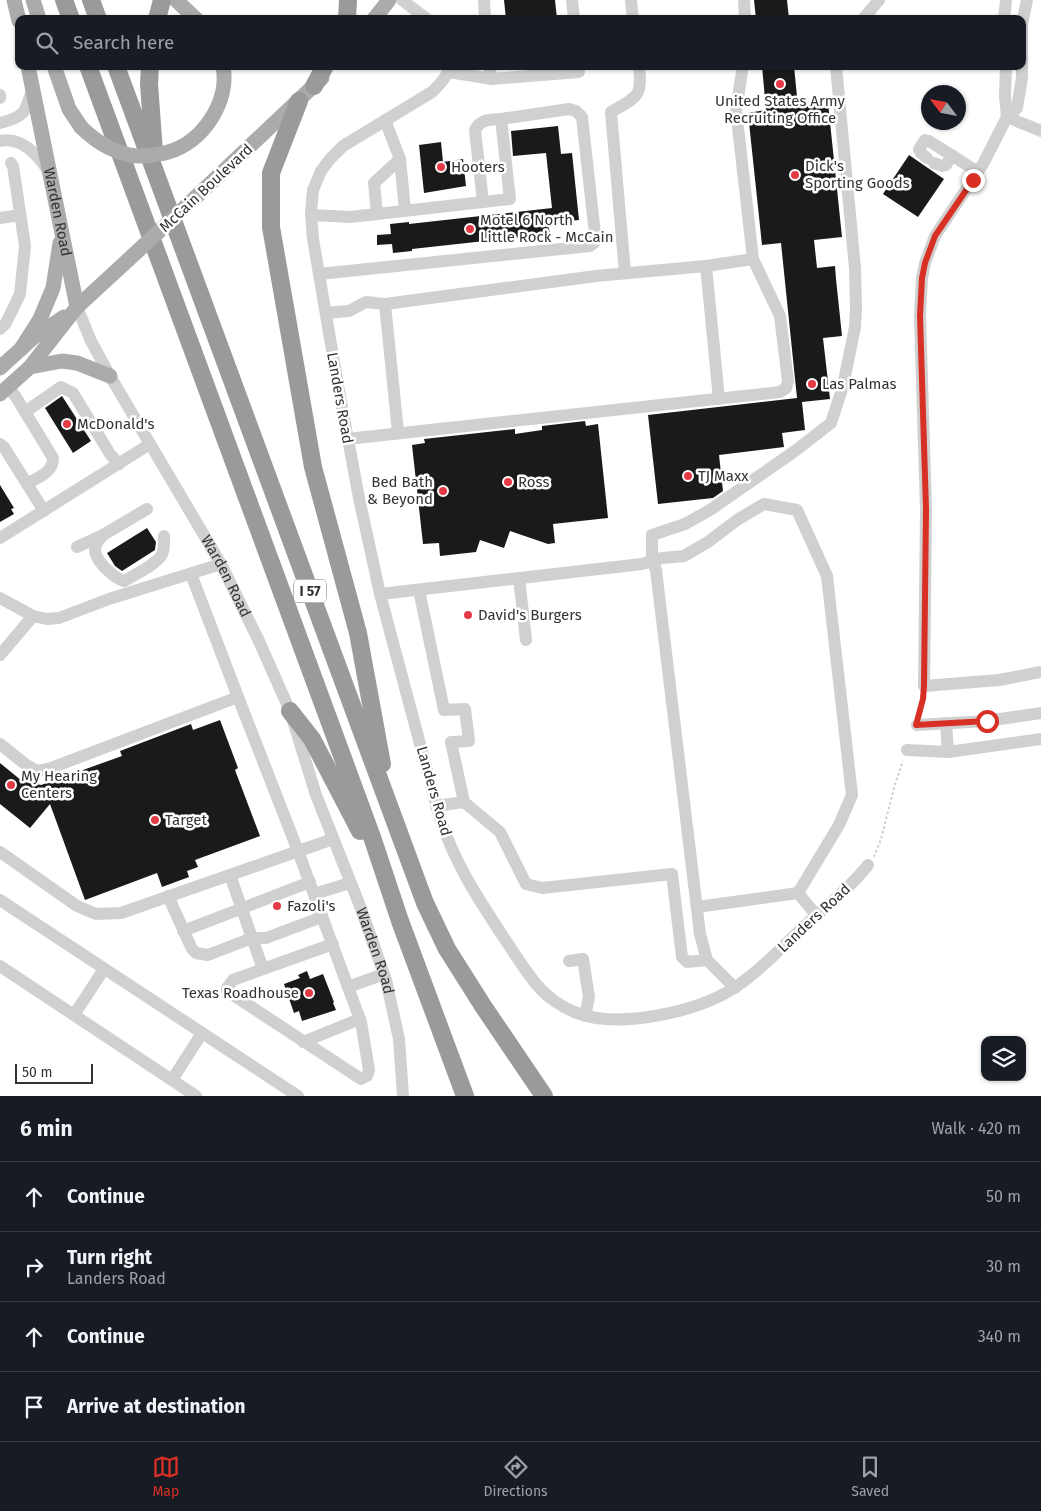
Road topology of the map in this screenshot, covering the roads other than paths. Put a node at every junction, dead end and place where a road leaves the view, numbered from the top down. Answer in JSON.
{"nodes":[{"id":1,"x":14,"y":0,"type":"edge"},
{"id":2,"x":33,"y":0,"type":"edge"},
{"id":3,"x":64,"y":0,"type":"edge"},
{"id":4,"x":91,"y":0,"type":"edge"},
{"id":5,"x":162,"y":0,"type":"edge"},
{"id":6,"x":176,"y":0,"type":"edge"},
{"id":7,"x":348,"y":0,"type":"edge"},
{"id":8,"x":389,"y":0,"type":"edge"},
{"id":9,"x":402,"y":0,"type":"edge"},
{"id":10,"x":484,"y":0,"type":"edge"},
{"id":11,"x":572,"y":0,"type":"edge"},
{"id":12,"x":631,"y":0,"type":"edge"},
{"id":13,"x":744,"y":0,"type":"edge"},
{"id":14,"x":879,"y":0,"type":"edge"},
{"id":15,"x":1006,"y":0,"type":"edge"},
{"id":16,"x":1027,"y":0,"type":"edge"},
{"id":17,"x":18,"y":15,"type":"edge"},
{"id":18,"x":38,"y":15,"type":"edge"},
{"id":19,"x":70,"y":15,"type":"edge"},
{"id":20,"x":97,"y":15,"type":"edge"},
{"id":21,"x":158,"y":15,"type":"edge"},
{"id":22,"x":192,"y":15,"type":"edge"},
{"id":23,"x":347,"y":15,"type":"edge"},
{"id":24,"x":377,"y":15,"type":"edge"},
{"id":25,"x":422,"y":15,"type":"edge"},
{"id":26,"x":485,"y":15,"type":"edge"},
{"id":27,"x":574,"y":15,"type":"edge"},
{"id":28,"x":633,"y":15,"type":"edge"},
{"id":29,"x":746,"y":15,"type":"edge"},
{"id":30,"x":866,"y":15,"type":"edge"},
{"id":31,"x":1004,"y":15,"type":"edge"},
{"id":32,"x":1024,"y":15,"type":"edge"},
{"id":33,"x":29,"y":70,"type":"edge"},
{"id":34,"x":55,"y":70,"type":"edge"},
{"id":35,"x":89,"y":70,"type":"edge"},
{"id":36,"x":117,"y":70,"type":"edge"},
{"id":37,"x":150,"y":70,"type":"edge"},
{"id":38,"x":224,"y":70,"type":"edge"},
{"id":39,"x":322,"y":70,"type":"edge"},
{"id":40,"x":329,"y":70,"type":"edge"},
{"id":41,"x":449,"y":70,"type":"edge"},
{"id":42,"x":454,"y":70,"type":"edge"},
{"id":43,"x":490,"y":70,"type":"edge"},
{"id":44,"x":579,"y":70,"type":"edge"},
{"id":45,"x":639,"y":70,"type":"edge"},
{"id":46,"x":742,"y":70,"type":"edge"},
{"id":47,"x":836,"y":70,"type":"edge"},
{"id":48,"x":1006,"y":70,"type":"edge"},
{"id":49,"x":1022,"y":70,"type":"edge"},
{"id":50,"x":492,"y":79,"type":"junction"},
{"id":51,"x":314,"y":86,"type":"junction"},
{"id":52,"x":32,"y":87,"type":"junction"},
{"id":53,"x":299,"y":102,"type":"junction"},
{"id":54,"x":1007,"y":117,"type":"junction"},
{"id":55,"x":501,"y":119,"type":"junction"},
{"id":56,"x":385,"y":120,"type":"junction"},
{"id":57,"x":0,"y":123,"type":"edge"},
{"id":58,"x":1041,"y":131,"type":"edge"},
{"id":59,"x":0,"y":141,"type":"edge"},
{"id":60,"x":952,"y":156,"type":"junction"},
{"id":61,"x":400,"y":159,"type":"junction"},
{"id":62,"x":10,"y":163,"type":"dead end"},
{"id":63,"x":978,"y":172,"type":"junction"},
{"id":64,"x":50,"y":173,"type":"junction"},
{"id":65,"x":156,"y":175,"type":"junction"},
{"id":66,"x":483,"y":202,"type":"junction"},
{"id":67,"x":405,"y":210,"type":"junction"},
{"id":68,"x":378,"y":214,"type":"junction"},
{"id":69,"x":20,"y":215,"type":"junction"},
{"id":70,"x":311,"y":215,"type":"junction"},
{"id":71,"x":0,"y":218,"type":"edge"},
{"id":72,"x":61,"y":229,"type":"junction"},
{"id":73,"x":752,"y":259,"type":"junction"},
{"id":74,"x":706,"y":266,"type":"junction"},
{"id":75,"x":625,"y":272,"type":"junction"},
{"id":76,"x":319,"y":274,"type":"junction"},
{"id":77,"x":385,"y":304,"type":"junction"},
{"id":78,"x":77,"y":307,"type":"junction"},
{"id":79,"x":326,"y":313,"type":"junction"},
{"id":80,"x":0,"y":329,"type":"edge"},
{"id":81,"x":21,"y":349,"type":"junction"},
{"id":82,"x":30,"y":367,"type":"junction"},
{"id":83,"x":0,"y":368,"type":"edge"},
{"id":84,"x":110,"y":376,"type":"junction"},
{"id":85,"x":4,"y":390,"type":"edge"},
{"id":86,"x":719,"y":399,"type":"junction"},
{"id":87,"x":25,"y":412,"type":"junction"},
{"id":88,"x":398,"y":432,"type":"junction"},
{"id":89,"x":347,"y":439,"type":"junction"},
{"id":90,"x":0,"y":444,"type":"edge"},
{"id":91,"x":150,"y":444,"type":"junction"},
{"id":92,"x":119,"y":464,"type":"junction"},
{"id":93,"x":27,"y":484,"type":"junction"},
{"id":94,"x":147,"y":509,"type":"dead end"},
{"id":95,"x":44,"y":511,"type":"junction"},
{"id":96,"x":103,"y":535,"type":"junction"},
{"id":97,"x":164,"y":536,"type":"dead end"},
{"id":98,"x":0,"y":538,"type":"edge"},
{"id":99,"x":77,"y":547,"type":"dead end"},
{"id":100,"x":652,"y":562,"type":"junction"},
{"id":101,"x":220,"y":564,"type":"junction"},
{"id":102,"x":191,"y":574,"type":"junction"},
{"id":103,"x":519,"y":578,"type":"junction"},
{"id":104,"x":124,"y":581,"type":"junction"},
{"id":105,"x":420,"y":590,"type":"junction"},
{"id":106,"x":130,"y":592,"type":"junction"},
{"id":107,"x":380,"y":594,"type":"junction"},
{"id":108,"x":0,"y":598,"type":"edge"},
{"id":109,"x":33,"y":616,"type":"junction"},
{"id":110,"x":526,"y":640,"type":"dead end"},
{"id":111,"x":0,"y":655,"type":"edge"},
{"id":112,"x":1041,"y":672,"type":"edge"},
{"id":113,"x":238,"y":697,"type":"junction"},
{"id":114,"x":290,"y":711,"type":"junction"},
{"id":115,"x":1041,"y":713,"type":"edge"},
{"id":116,"x":946,"y":723,"type":"junction"},
{"id":117,"x":916,"y":725,"type":"road end"},
{"id":118,"x":1041,"y":739,"type":"edge"},
{"id":119,"x":0,"y":744,"type":"edge"},
{"id":120,"x":907,"y":750,"type":"road end"},
{"id":121,"x":948,"y":752,"type":"junction"},
{"id":122,"x":464,"y":802,"type":"junction"},
{"id":123,"x":389,"y":804,"type":"junction"},
{"id":124,"x":436,"y":806,"type":"junction"},
{"id":125,"x":333,"y":839,"type":"junction"},
{"id":126,"x":298,"y":851,"type":"junction"},
{"id":127,"x":0,"y":852,"type":"edge"},
{"id":128,"x":868,"y":865,"type":"road end"},
{"id":129,"x":693,"y":872,"type":"junction"},
{"id":130,"x":672,"y":874,"type":"junction"},
{"id":131,"x":230,"y":875,"type":"junction"},
{"id":132,"x":386,"y":880,"type":"junction"},
{"id":133,"x":350,"y":883,"type":"junction"},
{"id":134,"x":308,"y":887,"type":"junction"},
{"id":135,"x":798,"y":893,"type":"junction"},
{"id":136,"x":168,"y":896,"type":"junction"},
{"id":137,"x":0,"y":900,"type":"edge"},
{"id":138,"x":697,"y":907,"type":"junction"},
{"id":139,"x":242,"y":908,"type":"junction"},
{"id":140,"x":817,"y":916,"type":"junction"},
{"id":141,"x":322,"y":917,"type":"junction"},
{"id":142,"x":304,"y":924,"type":"junction"},
{"id":143,"x":184,"y":931,"type":"junction"},
{"id":144,"x":252,"y":938,"type":"junction"},
{"id":145,"x":332,"y":944,"type":"junction"},
{"id":146,"x":708,"y":960,"type":"junction"},
{"id":147,"x":569,"y":961,"type":"dead end"},
{"id":148,"x":0,"y":966,"type":"edge"},
{"id":149,"x":104,"y":969,"type":"junction"},
{"id":150,"x":263,"y":969,"type":"junction"},
{"id":151,"x":384,"y":974,"type":"junction"},
{"id":152,"x":348,"y":987,"type":"junction"},
{"id":153,"x":735,"y":988,"type":"junction"},
{"id":154,"x":74,"y":1015,"type":"junction"},
{"id":155,"x":585,"y":1016,"type":"junction"},
{"id":156,"x":360,"y":1019,"type":"junction"},
{"id":157,"x":202,"y":1033,"type":"junction"},
{"id":158,"x":303,"y":1042,"type":"junction"},
{"id":159,"x":172,"y":1080,"type":"junction"},
{"id":160,"x":196,"y":1096,"type":"edge"},
{"id":161,"x":298,"y":1096,"type":"edge"},
{"id":162,"x":403,"y":1096,"type":"edge"},
{"id":163,"x":465,"y":1096,"type":"edge"},
{"id":164,"x":544,"y":1096,"type":"edge"}],
"edges":[{"from":1,"to":17,"type":"main road"},
{"from":2,"to":18,"type":"main road"},
{"from":3,"to":19,"type":"highway"},
{"from":4,"to":20,"type":"highway"},
{"from":5,"to":21,"type":"highway"},
{"from":6,"to":22,"type":"main road"},
{"from":7,"to":23,"type":"highway"},
{"from":8,"to":24,"type":"main road"},
{"from":9,"to":25,"type":"street"},
{"from":10,"to":26,"type":"street"},
{"from":11,"to":27,"type":"street"},
{"from":12,"to":28,"type":"street"},
{"from":13,"to":29,"type":"street"},
{"from":14,"to":30,"type":"street"},
{"from":15,"to":31,"type":"street"},
{"from":16,"to":32,"type":"street"},
{"from":33,"to":52,"type":"main road","name":"Warden Road"},
{"from":34,"to":38,"type":"main road","bridge":true},
{"from":35,"to":132,"type":"highway","number":"I 57"},
{"from":36,"to":65,"type":"highway","number":"I 57"},
{"from":37,"to":65,"type":"highway"},
{"from":39,"to":51,"type":"highway"},
{"from":40,"to":51,"type":"main road","name":"McCain Boulevard"},
{"from":41,"to":56,"type":"street","name":"Landers Road"},
{"from":42,"to":50,"type":"street"},
{"from":43,"to":50,"type":"street"},
{"from":44,"to":50,"type":"street"},
{"from":45,"to":75,"type":"street"},
{"from":46,"to":73,"type":"street"},
{"from":47,"to":100,"type":"street"},
{"from":48,"to":54,"type":"street"},
{"from":49,"to":54,"type":"street"},
{"from":51,"to":53,"type":"main road","name":"McCain Boulevard"},
{"from":52,"to":57,"type":"street"},
{"from":52,"to":64,"type":"main road","name":"Warden Road"},
{"from":53,"to":78,"type":"main road","name":"McCain Boulevard","bridge":true},
{"from":53,"to":123,"type":"highway"},
{"from":54,"to":58,"type":"street"},
{"from":54,"to":63,"type":"street"},
{"from":55,"to":66,"type":"street"},
{"from":55,"to":66,"type":"street"},
{"from":55,"to":76,"type":"street"},
{"from":56,"to":61,"type":"street"},
{"from":56,"to":70,"type":"street","name":"Landers Road"},
{"from":59,"to":64,"type":"street"},
{"from":60,"to":60,"type":"street"},
{"from":60,"to":63,"type":"street"},
{"from":61,"to":67,"type":"street"},
{"from":61,"to":68,"type":"street"},
{"from":62,"to":69,"type":"street"},
{"from":63,"to":112,"type":"street"},
{"from":64,"to":72,"type":"main road","name":"Warden Road"},
{"from":65,"to":123,"type":"highway","number":"I 57"},
{"from":66,"to":67,"type":"street"},
{"from":67,"to":68,"type":"street"},
{"from":68,"to":70,"type":"street"},
{"from":69,"to":71,"type":"street"},
{"from":69,"to":80,"type":"street"},
{"from":70,"to":76,"type":"street","name":"Landers Road"},
{"from":72,"to":78,"type":"main road","name":"Warden Road"},
{"from":72,"to":81,"type":"main road"},
{"from":73,"to":74,"type":"street"},
{"from":73,"to":86,"type":"street"},
{"from":74,"to":75,"type":"street"},
{"from":74,"to":86,"type":"street"},
{"from":75,"to":77,"type":"street"},
{"from":76,"to":79,"type":"street","name":"Landers Road"},
{"from":77,"to":79,"type":"street"},
{"from":77,"to":88,"type":"street"},
{"from":78,"to":81,"type":"main road","name":"McCain Boulevard"},
{"from":78,"to":82,"type":"main road","name":"McCain Boulevard"},
{"from":78,"to":84,"type":"street","name":"Warden Road"},
{"from":79,"to":89,"type":"street","name":"Landers Road"},
{"from":81,"to":83,"type":"main road","name":"McCain Boulevard"},
{"from":82,"to":84,"type":"main road"},
{"from":82,"to":85,"type":"main road","name":"McCain Boulevard"},
{"from":84,"to":91,"type":"street","name":"Warden Road"},
{"from":85,"to":87,"type":"street"},
{"from":86,"to":88,"type":"street"},
{"from":87,"to":92,"type":"street"},
{"from":87,"to":93,"type":"street"},
{"from":88,"to":89,"type":"street"},
{"from":89,"to":107,"type":"street","name":"Landers Road"},
{"from":90,"to":93,"type":"street"},
{"from":91,"to":92,"type":"street"},
{"from":91,"to":101,"type":"street","name":"Warden Road"},
{"from":92,"to":95,"type":"street"},
{"from":93,"to":95,"type":"street"},
{"from":94,"to":96,"type":"street"},
{"from":95,"to":98,"type":"street"},
{"from":96,"to":99,"type":"street"},
{"from":96,"to":104,"type":"street"},
{"from":97,"to":104,"type":"street"},
{"from":100,"to":103,"type":"street"},
{"from":100,"to":129,"type":"street"},
{"from":100,"to":135,"type":"street"},
{"from":101,"to":102,"type":"street"},
{"from":101,"to":114,"type":"street","name":"Warden Road"},
{"from":102,"to":106,"type":"street"},
{"from":102,"to":113,"type":"street"},
{"from":103,"to":105,"type":"street"},
{"from":103,"to":110,"type":"street"},
{"from":104,"to":106,"type":"street"},
{"from":105,"to":107,"type":"street"},
{"from":105,"to":122,"type":"street"},
{"from":106,"to":109,"type":"street"},
{"from":107,"to":124,"type":"street","name":"Landers Road"},
{"from":108,"to":109,"type":"street"},
{"from":109,"to":111,"type":"street"},
{"from":113,"to":119,"type":"street"},
{"from":113,"to":126,"type":"street"},
{"from":114,"to":125,"type":"street","name":"Warden Road"},
{"from":114,"to":132,"type":"highway"},
{"from":115,"to":116,"type":"street"},
{"from":116,"to":117,"type":"street"},
{"from":116,"to":121,"type":"street"},
{"from":118,"to":121,"type":"street"},
{"from":120,"to":121,"type":"street"},
{"from":122,"to":124,"type":"street"},
{"from":122,"to":130,"type":"street"},
{"from":123,"to":164,"type":"highway","number":"I 57"},
{"from":124,"to":155,"type":"street","name":"Landers Road"},
{"from":125,"to":126,"type":"street"},
{"from":125,"to":133,"type":"street","name":"Warden Road"},
{"from":126,"to":131,"type":"street"},
{"from":126,"to":134,"type":"street"},
{"from":127,"to":136,"type":"street"},
{"from":128,"to":140,"type":"street","name":"Landers Road"},
{"from":129,"to":130,"type":"street"},
{"from":129,"to":138,"type":"street"},
{"from":130,"to":146,"type":"street"},
{"from":131,"to":136,"type":"street"},
{"from":131,"to":139,"type":"street"},
{"from":132,"to":163,"type":"highway","number":"I 57"},
{"from":133,"to":134,"type":"street"},
{"from":133,"to":151,"type":"street","name":"Warden Road"},
{"from":134,"to":139,"type":"street"},
{"from":134,"to":141,"type":"street"},
{"from":134,"to":142,"type":"street"},
{"from":135,"to":138,"type":"street"},
{"from":135,"to":140,"type":"street"},
{"from":136,"to":143,"type":"street"},
{"from":137,"to":149,"type":"street"},
{"from":138,"to":146,"type":"street"},
{"from":139,"to":143,"type":"street"},
{"from":139,"to":144,"type":"street"},
{"from":140,"to":153,"type":"street","name":"Landers Road"},
{"from":141,"to":142,"type":"street"},
{"from":141,"to":145,"type":"street"},
{"from":142,"to":144,"type":"street"},
{"from":143,"to":144,"type":"street"},
{"from":144,"to":150,"type":"street"},
{"from":145,"to":150,"type":"street"},
{"from":145,"to":152,"type":"street"},
{"from":146,"to":153,"type":"street"},
{"from":147,"to":155,"type":"street"},
{"from":148,"to":154,"type":"street"},
{"from":149,"to":154,"type":"street"},
{"from":149,"to":157,"type":"street"},
{"from":150,"to":158,"type":"street"},
{"from":151,"to":152,"type":"street"},
{"from":151,"to":162,"type":"street","name":"Warden Road"},
{"from":152,"to":156,"type":"street"},
{"from":153,"to":155,"type":"street","name":"Landers Road"},
{"from":154,"to":159,"type":"street"},
{"from":156,"to":158,"type":"street"},
{"from":156,"to":158,"type":"street"},
{"from":157,"to":159,"type":"street"},
{"from":157,"to":161,"type":"street"},
{"from":159,"to":160,"type":"street"}]}
